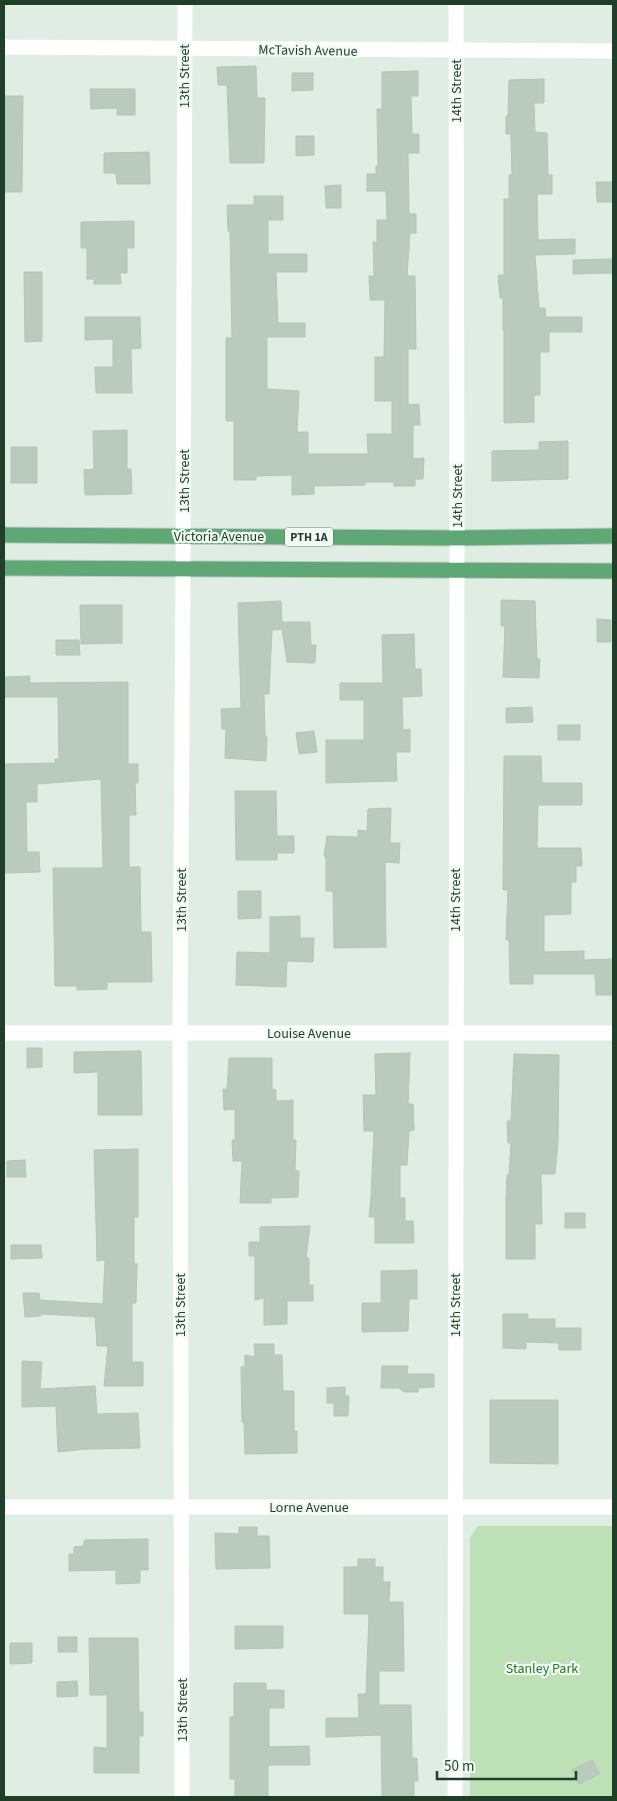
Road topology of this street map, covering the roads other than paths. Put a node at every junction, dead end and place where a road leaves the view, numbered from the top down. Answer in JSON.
{"nodes":[{"id":1,"x":185,"y":4,"type":"edge"},
{"id":2,"x":456,"y":4,"type":"edge"},
{"id":3,"x":4,"y":47,"type":"edge"},
{"id":4,"x":184,"y":49,"type":"junction"},
{"id":5,"x":456,"y":51,"type":"junction"},
{"id":6,"x":613,"y":51,"type":"edge"},
{"id":7,"x":4,"y":534,"type":"edge"},
{"id":8,"x":184,"y":536,"type":"junction"},
{"id":9,"x":613,"y":536,"type":"edge"},
{"id":10,"x":457,"y":538,"type":"junction"},
{"id":11,"x":4,"y":568,"type":"edge"},
{"id":12,"x":184,"y":569,"type":"junction"},
{"id":13,"x":456,"y":571,"type":"junction"},
{"id":14,"x":613,"y":571,"type":"edge"},
{"id":15,"x":4,"y":1033,"type":"edge"},
{"id":16,"x":180,"y":1033,"type":"junction"},
{"id":17,"x":455,"y":1033,"type":"junction"},
{"id":18,"x":613,"y":1033,"type":"edge"},
{"id":19,"x":4,"y":1507,"type":"edge"},
{"id":20,"x":180,"y":1507,"type":"junction"},
{"id":21,"x":455,"y":1507,"type":"junction"},
{"id":22,"x":613,"y":1507,"type":"edge"},
{"id":23,"x":182,"y":1797,"type":"edge"},
{"id":24,"x":455,"y":1797,"type":"edge"}],
"edges":[{"from":1,"to":4,"type":"street","name":"13th Street"},
{"from":2,"to":5,"type":"street","name":"14th Street"},
{"from":3,"to":4,"type":"street","name":"McTavish Avenue"},
{"from":4,"to":5,"type":"street","name":"McTavish Avenue"},
{"from":4,"to":8,"type":"street","name":"13th Street"},
{"from":5,"to":6,"type":"street","name":"McTavish Avenue"},
{"from":5,"to":10,"type":"street","name":"14th Street"},
{"from":7,"to":8,"type":"main road","name":"Victoria Avenue","number":"PTH 1A"},
{"from":8,"to":10,"type":"main road","name":"Victoria Avenue","number":"PTH 1A"},
{"from":8,"to":12,"type":"street","name":"13th Street"},
{"from":9,"to":10,"type":"main road","name":"Victoria Avenue","number":"PTH 1A"},
{"from":10,"to":13,"type":"street","name":"14th Street"},
{"from":11,"to":12,"type":"main road"},
{"from":12,"to":13,"type":"main road"},
{"from":12,"to":16,"type":"street","name":"13th Street"},
{"from":13,"to":14,"type":"main road"},
{"from":13,"to":17,"type":"street","name":"14th Street"},
{"from":15,"to":16,"type":"street","name":"Louise Avenue"},
{"from":16,"to":17,"type":"street","name":"Louise Avenue"},
{"from":16,"to":20,"type":"street","name":"13th Street"},
{"from":17,"to":18,"type":"street","name":"Louise Avenue"},
{"from":17,"to":21,"type":"street","name":"14th Street"},
{"from":19,"to":20,"type":"street","name":"Lorne Avenue"},
{"from":20,"to":21,"type":"street","name":"Lorne Avenue"},
{"from":20,"to":23,"type":"street","name":"13th Street"},
{"from":21,"to":22,"type":"street","name":"Lorne Avenue"},
{"from":21,"to":24,"type":"street","name":"14th Street"}]}
